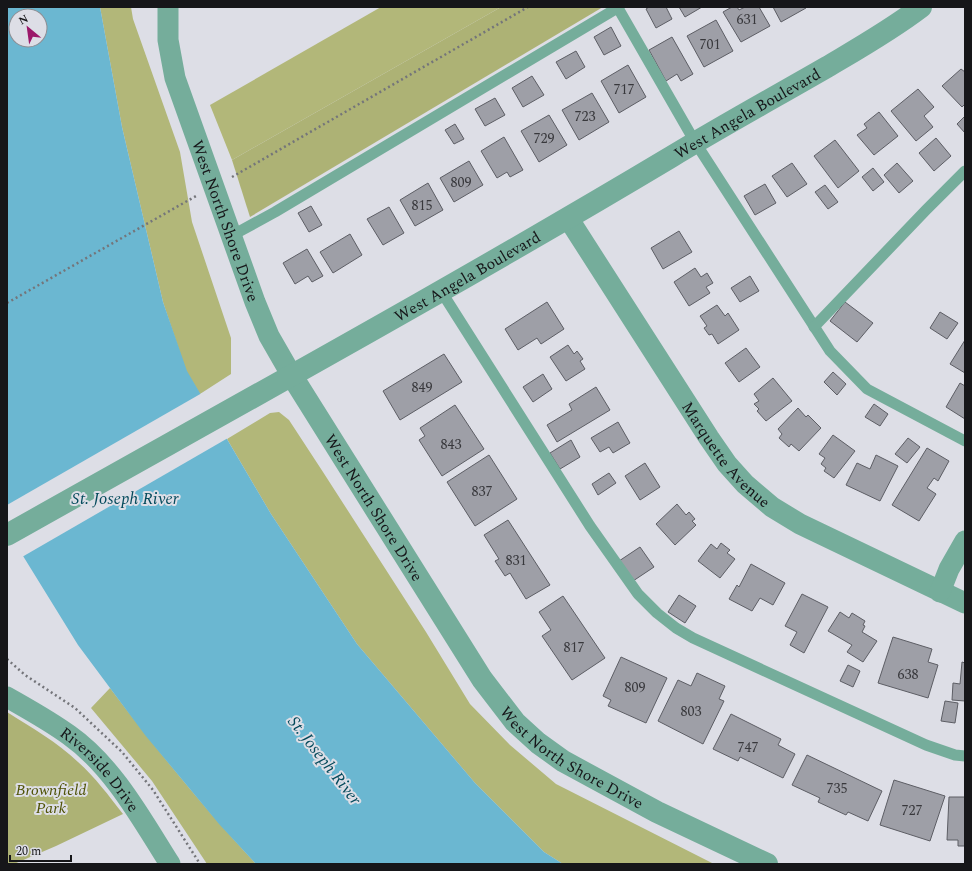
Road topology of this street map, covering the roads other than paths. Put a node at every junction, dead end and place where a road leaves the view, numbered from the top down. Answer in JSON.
{"nodes":[{"id":1,"x":168,"y":7,"type":"edge"},
{"id":2,"x":619,"y":7,"type":"edge"},
{"id":3,"x":920,"y":7,"type":"edge"},
{"id":4,"x":695,"y":142,"type":"junction"},
{"id":5,"x":965,"y":171,"type":"edge"},
{"id":6,"x":568,"y":218,"type":"junction"},
{"id":7,"x":231,"y":236,"type":"junction"},
{"id":8,"x":441,"y":291,"type":"junction"},
{"id":9,"x":814,"y":327,"type":"junction"},
{"id":10,"x":292,"y":376,"type":"junction"},
{"id":11,"x":965,"y":441,"type":"edge"},
{"id":12,"x":7,"y":535,"type":"edge"},
{"id":13,"x":965,"y":541,"type":"edge"},
{"id":14,"x":940,"y":592,"type":"junction"},
{"id":15,"x":965,"y":603,"type":"edge"},
{"id":16,"x":7,"y":697,"type":"edge"},
{"id":17,"x":965,"y":756,"type":"edge"},
{"id":18,"x":170,"y":864,"type":"edge"},
{"id":19,"x":766,"y":864,"type":"edge"}],
"edges":[{"from":1,"to":7,"type":"street","name":"West North Shore Drive"},
{"from":2,"to":4,"type":"lane"},
{"from":2,"to":7,"type":"lane"},
{"from":3,"to":4,"type":"street","name":"West Angela Boulevard"},
{"from":4,"to":6,"type":"street","name":"West Angela Boulevard"},
{"from":4,"to":9,"type":"lane"},
{"from":5,"to":9,"type":"lane"},
{"from":6,"to":8,"type":"street","name":"West Angela Boulevard"},
{"from":6,"to":14,"type":"street","name":"Marquette Avenue"},
{"from":7,"to":10,"type":"street","name":"West North Shore Drive"},
{"from":8,"to":10,"type":"street","name":"West Angela Boulevard"},
{"from":8,"to":17,"type":"lane"},
{"from":9,"to":11,"type":"lane"},
{"from":10,"to":12,"type":"street","name":"West Angela Boulevard"},
{"from":10,"to":19,"type":"street","name":"West North Shore Drive"},
{"from":13,"to":14,"type":"street"},
{"from":14,"to":15,"type":"street","name":"Marquette Avenue"},
{"from":16,"to":18,"type":"street","name":"Riverside Drive"}]}
